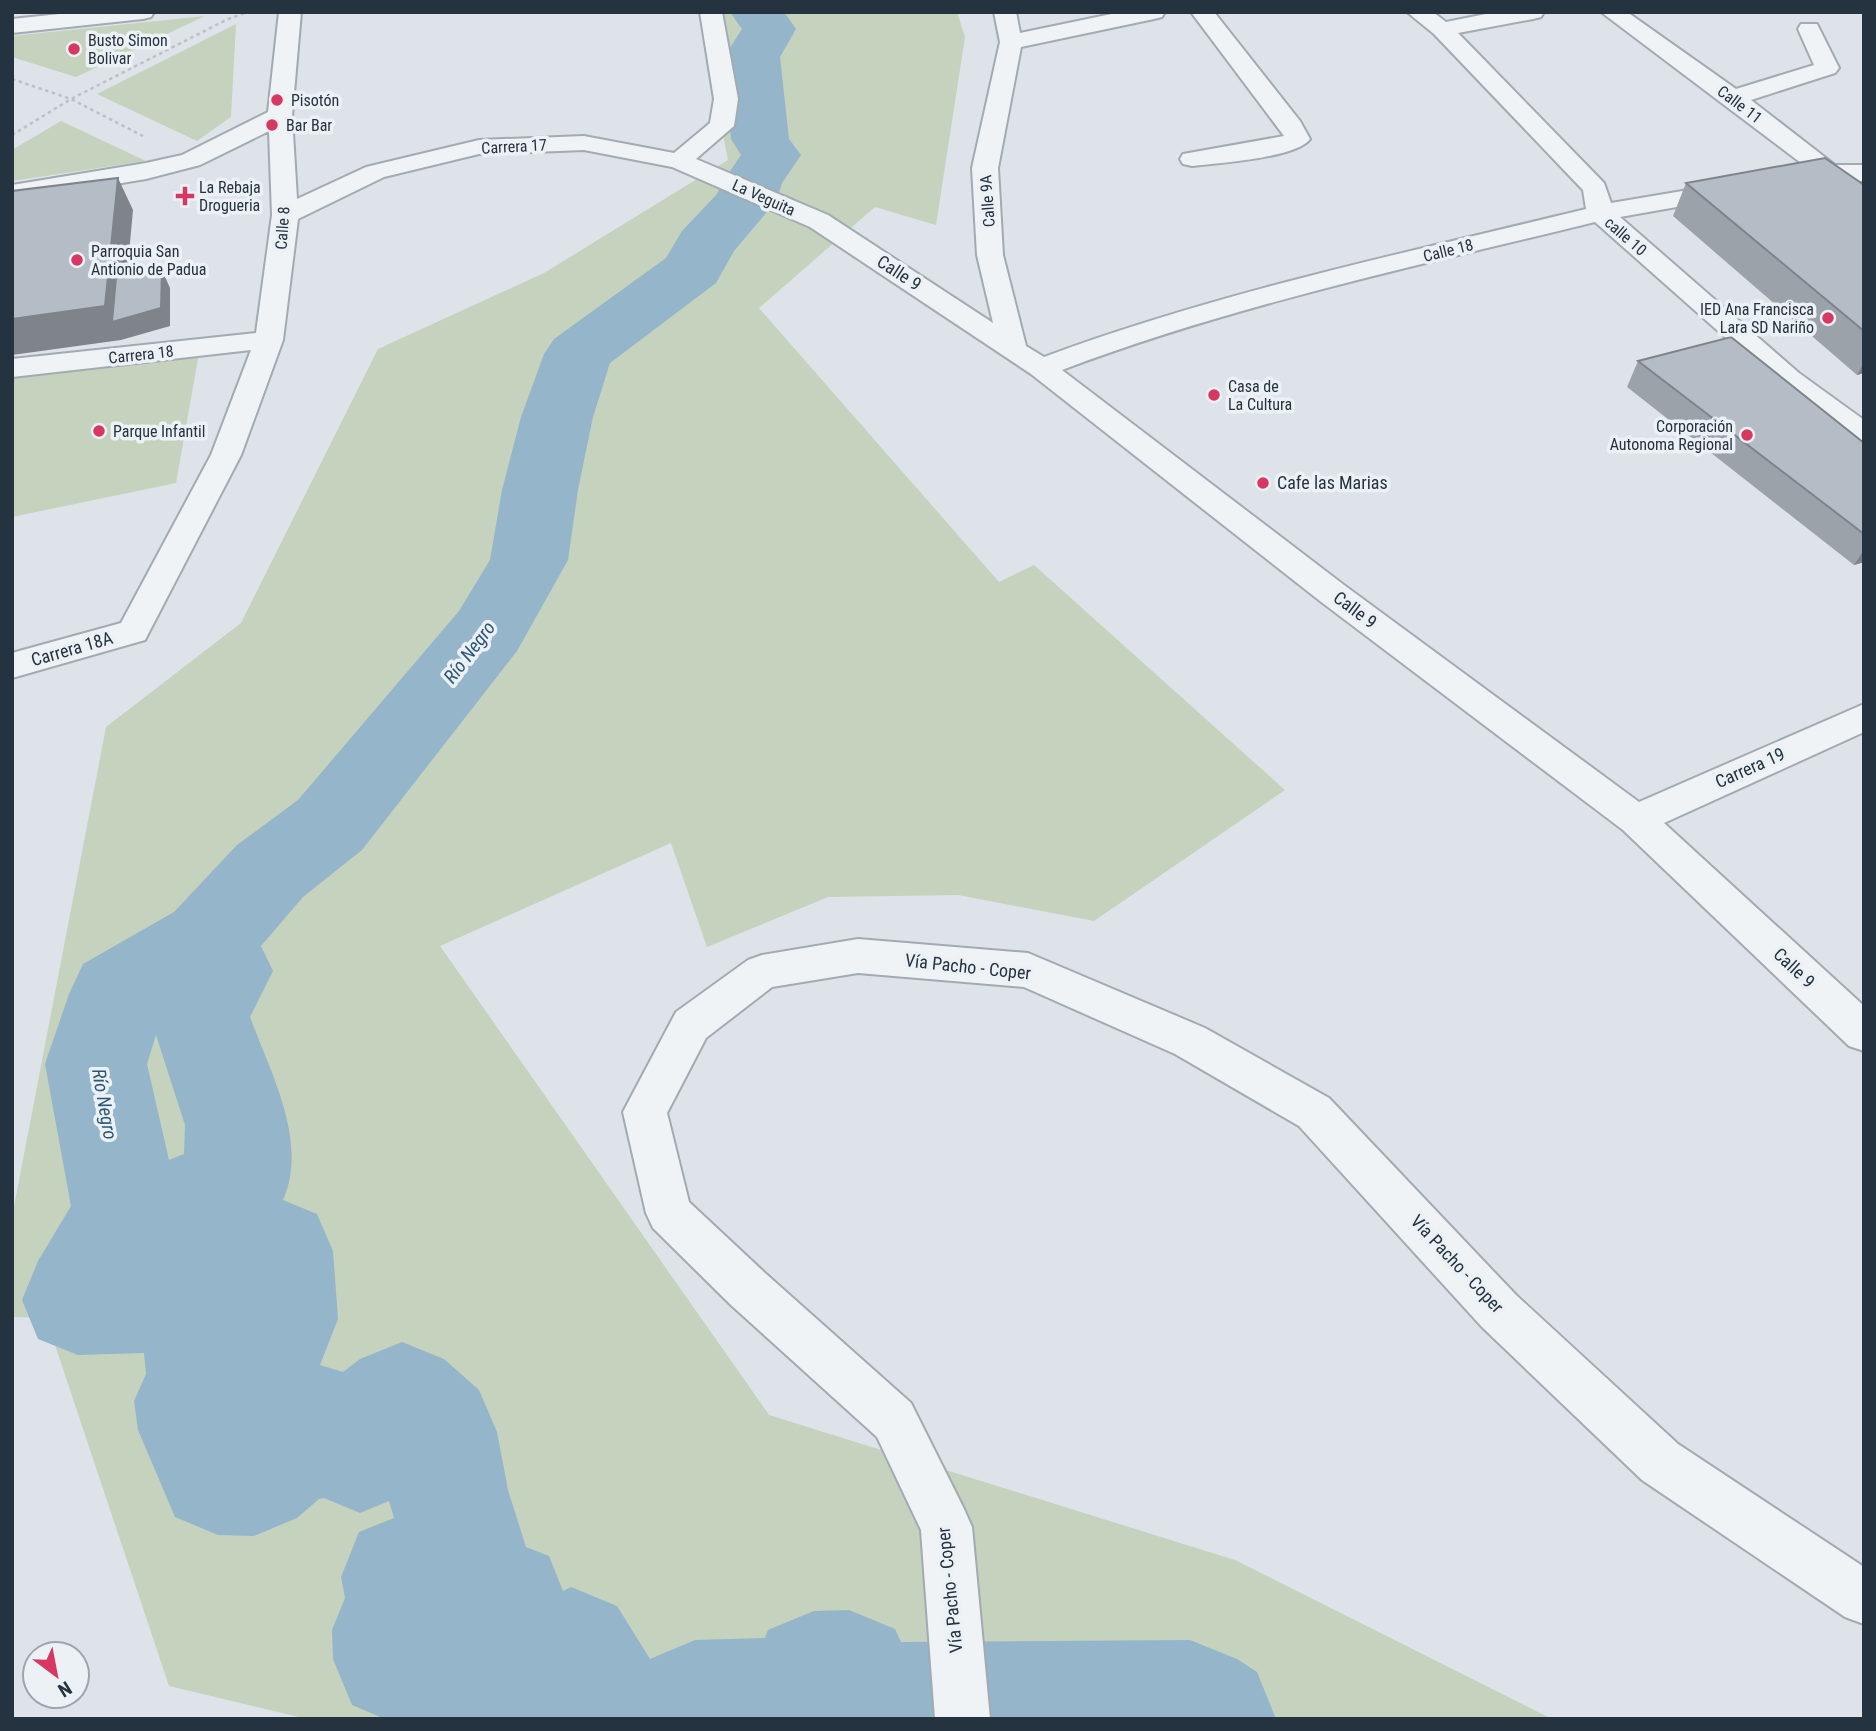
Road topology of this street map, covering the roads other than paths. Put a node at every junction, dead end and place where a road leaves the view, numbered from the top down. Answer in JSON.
{"nodes":[{"id":1,"x":143,"y":12,"type":"edge"},
{"id":2,"x":290,"y":12,"type":"edge"},
{"id":3,"x":711,"y":12,"type":"edge"},
{"id":4,"x":1006,"y":12,"type":"edge"},
{"id":5,"x":1154,"y":12,"type":"edge"},
{"id":6,"x":1202,"y":12,"type":"edge"},
{"id":7,"x":1418,"y":12,"type":"edge"},
{"id":8,"x":1532,"y":12,"type":"edge"},
{"id":9,"x":1612,"y":12,"type":"edge"},
{"id":10,"x":12,"y":26,"type":"edge"},
{"id":11,"x":1442,"y":29,"type":"junction"},
{"id":12,"x":1809,"y":29,"type":"dead end"},
{"id":13,"x":1011,"y":42,"type":"junction"},
{"id":14,"x":1734,"y":99,"type":"junction"},
{"id":15,"x":280,"y":116,"type":"junction"},
{"id":16,"x":1192,"y":159,"type":"dead end"},
{"id":17,"x":679,"y":160,"type":"junction"},
{"id":18,"x":710,"y":172,"type":"joint"},
{"id":19,"x":1831,"y":173,"type":"junction"},
{"id":20,"x":1864,"y":173,"type":"edge"},
{"id":21,"x":1777,"y":183,"type":"edge"},
{"id":22,"x":1750,"y":187,"type":"edge"},
{"id":23,"x":12,"y":193,"type":"edge"},
{"id":24,"x":1864,"y":200,"type":"edge"},
{"id":25,"x":1600,"y":214,"type":"junction"},
{"id":26,"x":285,"y":215,"type":"junction"},
{"id":27,"x":819,"y":221,"type":"joint"},
{"id":28,"x":270,"y":340,"type":"junction"},
{"id":29,"x":1013,"y":349,"type":"junction"},
{"id":30,"x":12,"y":368,"type":"edge"},
{"id":31,"x":1041,"y":368,"type":"junction"},
{"id":32,"x":1864,"y":435,"type":"edge"},
{"id":33,"x":133,"y":632,"type":"joint"},
{"id":34,"x":12,"y":666,"type":"edge"},
{"id":35,"x":1864,"y":717,"type":"edge"},
{"id":36,"x":1636,"y":820,"type":"junction"},
{"id":37,"x":1864,"y":1033,"type":"edge"},
{"id":38,"x":1864,"y":1598,"type":"edge"},
{"id":39,"x":961,"y":1698,"type":"edge"}],
"edges":[{"from":1,"to":10,"type":"street"},
{"from":2,"to":15,"type":"street","name":"Calle 8"},
{"from":3,"to":17,"type":"street"},
{"from":4,"to":13,"type":"street","name":"Calle 9A"},
{"from":5,"to":13,"type":"street"},
{"from":6,"to":16,"type":"street"},
{"from":7,"to":11,"type":"street","name":"calle 10"},
{"from":8,"to":11,"type":"street"},
{"from":9,"to":14,"type":"street","name":"Calle 11"},
{"from":11,"to":25,"type":"street","name":"calle 10"},
{"from":12,"to":14,"type":"street"},
{"from":13,"to":29,"type":"street","name":"Calle 9A"},
{"from":14,"to":19,"type":"street","name":"Calle 11"},
{"from":15,"to":23,"type":"street"},
{"from":15,"to":26,"type":"street","name":"Calle 8"},
{"from":17,"to":18,"type":"street","name":"Carrera 17"},
{"from":17,"to":26,"type":"street","name":"Carrera 17"},
{"from":18,"to":27,"type":"street","name":"La Veguita"},
{"from":19,"to":20,"type":"street"},
{"from":19,"to":21,"type":"street"},
{"from":19,"to":24,"type":"street","name":"Calle 11"},
{"from":22,"to":25,"type":"street","name":"Calle 18"},
{"from":25,"to":31,"type":"street","name":"Calle 18"},
{"from":25,"to":32,"type":"street","name":"calle 10"},
{"from":26,"to":28,"type":"street","name":"Calle 8"},
{"from":27,"to":29,"type":"street","name":"Calle 9"},
{"from":28,"to":30,"type":"street","name":"Carrera 18"},
{"from":28,"to":33,"type":"street","name":"Calle 8"},
{"from":29,"to":31,"type":"street","name":"Calle 9"},
{"from":31,"to":36,"type":"street","name":"Calle 9"},
{"from":33,"to":34,"type":"street","name":"Carrera 18A"},
{"from":35,"to":36,"type":"street","name":"Carrera 19"},
{"from":36,"to":37,"type":"street","name":"Calle 9"},
{"from":38,"to":39,"type":"street","name":"Vía Pacho - Coper"}]}
